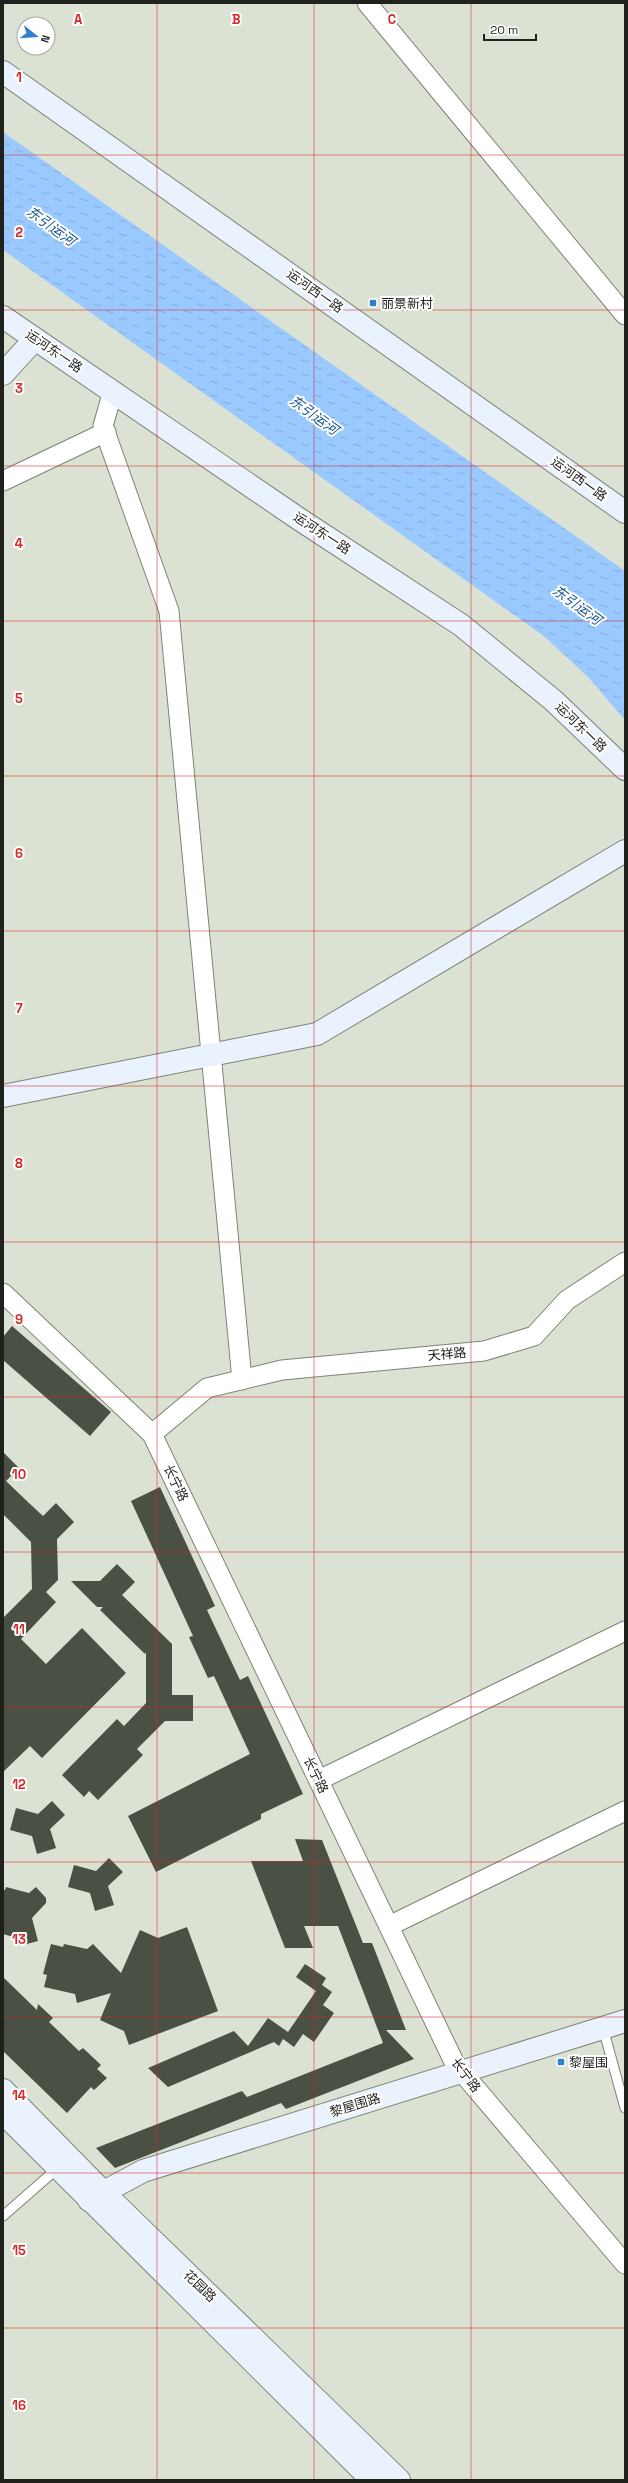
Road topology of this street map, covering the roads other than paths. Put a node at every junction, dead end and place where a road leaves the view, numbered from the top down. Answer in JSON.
{"nodes":[{"id":1,"x":367,"y":3,"type":"edge"},
{"id":2,"x":3,"y":72,"type":"edge"},
{"id":3,"x":625,"y":315,"type":"edge"},
{"id":4,"x":3,"y":317,"type":"edge"},
{"id":5,"x":35,"y":339,"type":"junction"},
{"id":6,"x":3,"y":374,"type":"edge"},
{"id":7,"x":113,"y":391,"type":"junction"},
{"id":8,"x":106,"y":432,"type":"junction"},
{"id":9,"x":3,"y":481,"type":"edge"},
{"id":10,"x":625,"y":512,"type":"edge"},
{"id":11,"x":625,"y":769,"type":"edge"},
{"id":12,"x":625,"y":851,"type":"edge"},
{"id":13,"x":209,"y":1055,"type":"junction"},
{"id":14,"x":3,"y":1096,"type":"edge"},
{"id":15,"x":625,"y":1262,"type":"edge"},
{"id":16,"x":3,"y":1293,"type":"edge"},
{"id":17,"x":242,"y":1380,"type":"junction"},
{"id":18,"x":152,"y":1434,"type":"junction"},
{"id":19,"x":625,"y":1631,"type":"edge"},
{"id":20,"x":318,"y":1780,"type":"junction"},
{"id":21,"x":625,"y":1811,"type":"edge"},
{"id":22,"x":389,"y":1926,"type":"junction"},
{"id":23,"x":625,"y":2021,"type":"edge"},
{"id":24,"x":602,"y":2028,"type":"junction"},
{"id":25,"x":462,"y":2072,"type":"junction"},
{"id":26,"x":3,"y":2090,"type":"edge"},
{"id":27,"x":625,"y":2108,"type":"edge"},
{"id":28,"x":3,"y":2113,"type":"edge"},
{"id":29,"x":64,"y":2163,"type":"junction"},
{"id":30,"x":96,"y":2196,"type":"junction"},
{"id":31,"x":3,"y":2216,"type":"edge"},
{"id":32,"x":625,"y":2264,"type":"edge"},
{"id":33,"x":372,"y":2480,"type":"edge"},
{"id":34,"x":399,"y":2480,"type":"edge"}],
"edges":[{"from":1,"to":3,"type":"street"},
{"from":2,"to":10,"type":"street","name":"运河西一路"},
{"from":4,"to":5,"type":"street","name":"运河东一路"},
{"from":5,"to":6,"type":"street"},
{"from":5,"to":7,"type":"street","name":"运河东一路"},
{"from":7,"to":8,"type":"street"},
{"from":7,"to":11,"type":"street","name":"运河东一路"},
{"from":8,"to":9,"type":"street"},
{"from":8,"to":13,"type":"street"},
{"from":12,"to":13,"type":"street"},
{"from":13,"to":14,"type":"street"},
{"from":13,"to":17,"type":"street"},
{"from":15,"to":17,"type":"street","name":"天祥路"},
{"from":16,"to":18,"type":"street","name":"长宁路"},
{"from":17,"to":18,"type":"street","name":"天祥路"},
{"from":18,"to":20,"type":"street","name":"长宁路"},
{"from":19,"to":20,"type":"street"},
{"from":20,"to":22,"type":"street","name":"长宁路"},
{"from":21,"to":22,"type":"street"},
{"from":22,"to":25,"type":"street","name":"长宁路"},
{"from":23,"to":24,"type":"street","name":"黎屋围路"},
{"from":24,"to":25,"type":"street","name":"黎屋围路"},
{"from":24,"to":27,"type":"lane"},
{"from":25,"to":30,"type":"street","name":"黎屋围路"},
{"from":25,"to":32,"type":"street","name":"长宁路"},
{"from":26,"to":29,"type":"street","name":"花园路"},
{"from":28,"to":29,"type":"street","name":"花园路"},
{"from":29,"to":30,"type":"street","name":"花园路"},
{"from":29,"to":31,"type":"lane"},
{"from":30,"to":33,"type":"street","name":"花园路"},
{"from":30,"to":34,"type":"street","name":"花园路"}]}
